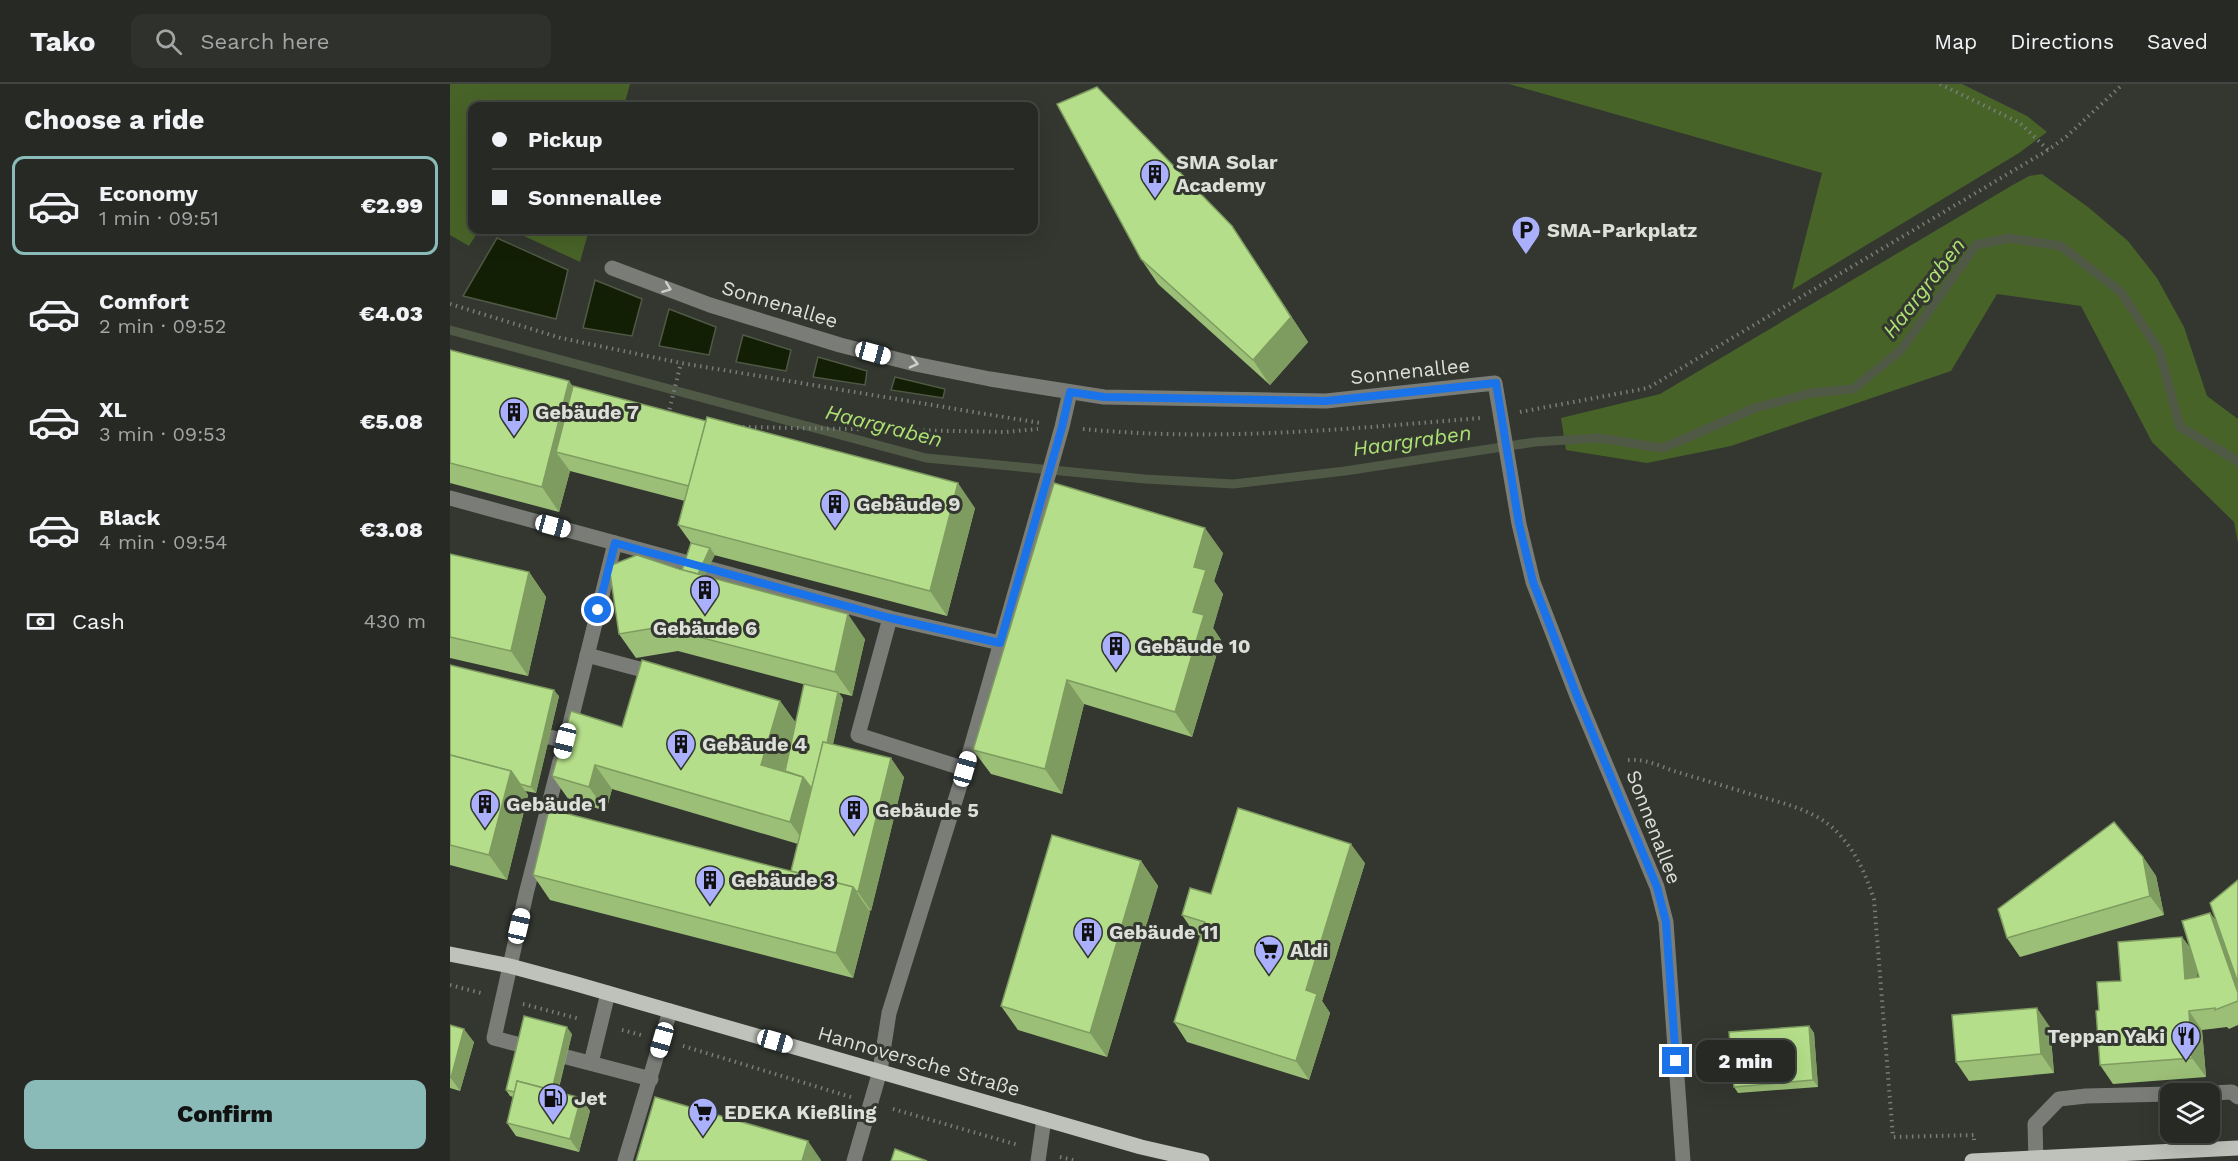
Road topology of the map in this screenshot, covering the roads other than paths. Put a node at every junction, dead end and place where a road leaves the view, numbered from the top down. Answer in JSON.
{"nodes":[{"id":1,"x":612,"y":268,"type":"dead end"},
{"id":2,"x":1070,"y":392,"type":"junction"},
{"id":3,"x":450,"y":498,"type":"edge"},
{"id":4,"x":615,"y":543,"type":"junction"},
{"id":5,"x":890,"y":618,"type":"junction"},
{"id":6,"x":1000,"y":643,"type":"junction"},
{"id":7,"x":587,"y":655,"type":"junction"},
{"id":8,"x":678,"y":680,"type":"edge"},
{"id":9,"x":519,"y":729,"type":"edge"},
{"id":10,"x":565,"y":741,"type":"junction"},
{"id":11,"x":965,"y":769,"type":"junction"},
{"id":12,"x":450,"y":954,"type":"edge"},
{"id":13,"x":510,"y":966,"type":"junction"},
{"id":14,"x":608,"y":993,"type":"junction"},
{"id":15,"x":670,"y":1011,"type":"junction"},
{"id":16,"x":591,"y":1063,"type":"junction"},
{"id":17,"x":880,"y":1071,"type":"junction"},
{"id":18,"x":651,"y":1079,"type":"junction"},
{"id":19,"x":2220,"y":1093,"type":"edge"},
{"id":20,"x":2160,"y":1094,"type":"edge"},
{"id":21,"x":2238,"y":1097,"type":"edge"},
{"id":22,"x":1044,"y":1119,"type":"junction"},
{"id":23,"x":2238,"y":1148,"type":"edge"},
{"id":24,"x":1039,"y":1156,"type":"edge"},
{"id":25,"x":2143,"y":1157,"type":"edge"},
{"id":26,"x":2036,"y":1160,"type":"edge"},
{"id":27,"x":625,"y":1161,"type":"edge"},
{"id":28,"x":854,"y":1161,"type":"edge"},
{"id":29,"x":1202,"y":1161,"type":"edge"},
{"id":30,"x":1683,"y":1161,"type":"edge"},
{"id":31,"x":1972,"y":1161,"type":"edge"}],
"edges":[{"from":1,"to":2,"type":"street","name":"Sonnenallee","one_way":true},
{"from":2,"to":6,"type":"street"},
{"from":2,"to":30,"type":"street","name":"Sonnenallee"},
{"from":3,"to":4,"type":"street"},
{"from":4,"to":5,"type":"street"},
{"from":4,"to":7,"type":"street"},
{"from":5,"to":6,"type":"street"},
{"from":5,"to":11,"type":"street"},
{"from":6,"to":11,"type":"street"},
{"from":7,"to":8,"type":"street"},
{"from":7,"to":10,"type":"street"},
{"from":9,"to":10,"type":"street"},
{"from":10,"to":13,"type":"street"},
{"from":11,"to":17,"type":"street"},
{"from":12,"to":13,"type":"main road","name":"Hannoversche Straße"},
{"from":13,"to":14,"type":"main road","name":"Hannoversche Straße"},
{"from":13,"to":16,"type":"street"},
{"from":14,"to":15,"type":"main road","name":"Hannoversche Straße"},
{"from":14,"to":16,"type":"street"},
{"from":15,"to":17,"type":"main road","name":"Hannoversche Straße"},
{"from":15,"to":18,"type":"street"},
{"from":16,"to":18,"type":"street"},
{"from":17,"to":22,"type":"main road","name":"Hannoversche Straße"},
{"from":17,"to":28,"type":"street"},
{"from":18,"to":27,"type":"street"},
{"from":19,"to":21,"type":"street"},
{"from":20,"to":26,"type":"street"},
{"from":22,"to":24,"type":"street"},
{"from":22,"to":29,"type":"main road","name":"Hannoversche Straße"},
{"from":23,"to":25,"type":"main road"},
{"from":25,"to":26,"type":"main road"},
{"from":26,"to":31,"type":"main road"}]}
